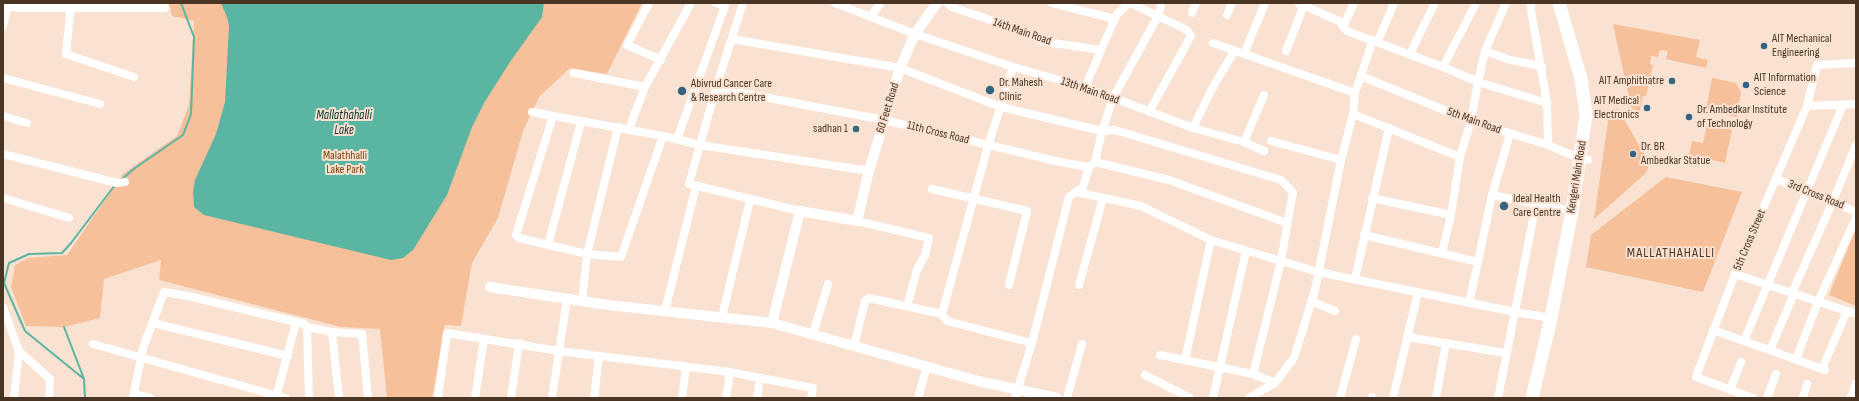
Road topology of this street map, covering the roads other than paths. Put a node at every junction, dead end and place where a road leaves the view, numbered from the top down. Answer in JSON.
{"nodes":[{"id":1,"x":649,"y":3,"type":"edge"},
{"id":2,"x":691,"y":3,"type":"edge"},
{"id":3,"x":716,"y":3,"type":"edge"},
{"id":4,"x":744,"y":3,"type":"edge"},
{"id":5,"x":836,"y":3,"type":"edge"},
{"id":6,"x":881,"y":3,"type":"edge"},
{"id":7,"x":937,"y":3,"type":"edge"},
{"id":8,"x":947,"y":3,"type":"edge"},
{"id":9,"x":1052,"y":3,"type":"edge"},
{"id":10,"x":1130,"y":3,"type":"edge"},
{"id":11,"x":1160,"y":3,"type":"edge"},
{"id":12,"x":1196,"y":3,"type":"edge"},
{"id":13,"x":1232,"y":3,"type":"edge"},
{"id":14,"x":1265,"y":3,"type":"edge"},
{"id":15,"x":1354,"y":3,"type":"edge"},
{"id":16,"x":1394,"y":3,"type":"edge"},
{"id":17,"x":1434,"y":3,"type":"edge"},
{"id":18,"x":1476,"y":3,"type":"edge"},
{"id":19,"x":1506,"y":3,"type":"edge"},
{"id":20,"x":1531,"y":3,"type":"edge"},
{"id":21,"x":1300,"y":4,"type":"edge"},
{"id":22,"x":1564,"y":4,"type":"edge"},
{"id":23,"x":5,"y":5,"type":"edge"},
{"id":24,"x":71,"y":6,"type":"edge"},
{"id":25,"x":118,"y":6,"type":"edge"},
{"id":26,"x":165,"y":8,"type":"dead end"},
{"id":27,"x":1192,"y":13,"type":"dead end"},
{"id":28,"x":1227,"y":15,"type":"dead end"},
{"id":29,"x":1158,"y":16,"type":"junction"},
{"id":30,"x":870,"y":17,"type":"junction"},
{"id":31,"x":1115,"y":19,"type":"junction"},
{"id":32,"x":1344,"y":25,"type":"junction"},
{"id":33,"x":3,"y":26,"type":"edge"},
{"id":34,"x":914,"y":34,"type":"junction"},
{"id":35,"x":732,"y":39,"type":"junction"},
{"id":36,"x":1375,"y":41,"type":"junction"},
{"id":37,"x":1213,"y":42,"type":"dead end"},
{"id":38,"x":1101,"y":50,"type":"junction"},
{"id":39,"x":1235,"y":50,"type":"junction"},
{"id":40,"x":1286,"y":51,"type":"dead end"},
{"id":41,"x":1485,"y":51,"type":"junction"},
{"id":42,"x":1244,"y":54,"type":"junction"},
{"id":43,"x":1410,"y":54,"type":"junction"},
{"id":44,"x":661,"y":60,"type":"junction"},
{"id":45,"x":1856,"y":63,"type":"edge"},
{"id":46,"x":1542,"y":66,"type":"junction"},
{"id":47,"x":1013,"y":67,"type":"junction"},
{"id":48,"x":1443,"y":67,"type":"junction"},
{"id":49,"x":900,"y":68,"type":"junction"},
{"id":50,"x":574,"y":72,"type":"dead end"},
{"id":51,"x":1361,"y":76,"type":"junction"},
{"id":52,"x":134,"y":77,"type":"dead end"},
{"id":53,"x":3,"y":78,"type":"edge"},
{"id":54,"x":1478,"y":82,"type":"junction"},
{"id":55,"x":645,"y":87,"type":"junction"},
{"id":56,"x":1085,"y":87,"type":"junction"},
{"id":57,"x":716,"y":88,"type":"junction"},
{"id":58,"x":1355,"y":93,"type":"junction"},
{"id":59,"x":1264,"y":95,"type":"dead end"},
{"id":60,"x":1113,"y":98,"type":"junction"},
{"id":61,"x":1548,"y":103,"type":"junction"},
{"id":62,"x":100,"y":104,"type":"dead end"},
{"id":63,"x":1843,"y":104,"type":"junction"},
{"id":64,"x":1856,"y":104,"type":"edge"},
{"id":65,"x":1807,"y":106,"type":"junction"},
{"id":66,"x":1001,"y":107,"type":"junction"},
{"id":67,"x":532,"y":112,"type":"dead end"},
{"id":68,"x":1149,"y":112,"type":"junction"},
{"id":69,"x":1353,"y":114,"type":"junction"},
{"id":70,"x":3,"y":116,"type":"edge"},
{"id":71,"x":553,"y":116,"type":"junction"},
{"id":72,"x":884,"y":120,"type":"junction"},
{"id":73,"x":1471,"y":121,"type":"junction"},
{"id":74,"x":582,"y":122,"type":"junction"},
{"id":75,"x":26,"y":123,"type":"dead end"},
{"id":76,"x":618,"y":127,"type":"junction"},
{"id":77,"x":1193,"y":128,"type":"junction"},
{"id":78,"x":1389,"y":128,"type":"junction"},
{"id":79,"x":629,"y":129,"type":"junction"},
{"id":80,"x":1102,"y":131,"type":"junction"},
{"id":81,"x":1510,"y":134,"type":"junction"},
{"id":82,"x":663,"y":136,"type":"junction"},
{"id":83,"x":677,"y":139,"type":"junction"},
{"id":84,"x":1271,"y":141,"type":"dead end"},
{"id":85,"x":1244,"y":142,"type":"junction"},
{"id":86,"x":700,"y":145,"type":"junction"},
{"id":87,"x":1548,"y":145,"type":"junction"},
{"id":88,"x":1856,"y":145,"type":"edge"},
{"id":89,"x":988,"y":146,"type":"junction"},
{"id":90,"x":1264,"y":151,"type":"dead end"},
{"id":91,"x":3,"y":154,"type":"edge"},
{"id":92,"x":1460,"y":157,"type":"junction"},
{"id":93,"x":1341,"y":160,"type":"junction"},
{"id":94,"x":1585,"y":160,"type":"junction"},
{"id":95,"x":1092,"y":164,"type":"junction"},
{"id":96,"x":869,"y":171,"type":"junction"},
{"id":97,"x":1776,"y":178,"type":"junction"},
{"id":98,"x":125,"y":182,"type":"dead end"},
{"id":99,"x":696,"y":186,"type":"junction"},
{"id":100,"x":932,"y":189,"type":"dead end"},
{"id":101,"x":1807,"y":191,"type":"junction"},
{"id":102,"x":1076,"y":192,"type":"junction"},
{"id":103,"x":1492,"y":195,"type":"junction"},
{"id":104,"x":3,"y":198,"type":"edge"},
{"id":105,"x":974,"y":198,"type":"junction"},
{"id":106,"x":1103,"y":198,"type":"junction"},
{"id":107,"x":1372,"y":198,"type":"junction"},
{"id":108,"x":750,"y":200,"type":"junction"},
{"id":109,"x":1833,"y":201,"type":"junction"},
{"id":110,"x":1536,"y":204,"type":"junction"},
{"id":111,"x":800,"y":211,"type":"junction"},
{"id":112,"x":1572,"y":211,"type":"junction"},
{"id":113,"x":1856,"y":212,"type":"edge"},
{"id":114,"x":1451,"y":215,"type":"junction"},
{"id":115,"x":69,"y":218,"type":"dead end"},
{"id":116,"x":1856,"y":218,"type":"edge"},
{"id":117,"x":857,"y":221,"type":"junction"},
{"id":118,"x":1287,"y":223,"type":"junction"},
{"id":119,"x":1364,"y":235,"type":"junction"},
{"id":120,"x":1211,"y":240,"type":"junction"},
{"id":121,"x":548,"y":245,"type":"junction"},
{"id":122,"x":1246,"y":251,"type":"junction"},
{"id":123,"x":1442,"y":253,"type":"junction"},
{"id":124,"x":587,"y":254,"type":"junction"},
{"id":125,"x":1281,"y":261,"type":"junction"},
{"id":126,"x":1478,"y":262,"type":"junction"},
{"id":127,"x":1318,"y":272,"type":"junction"},
{"id":128,"x":1735,"y":274,"type":"junction"},
{"id":129,"x":1354,"y":279,"type":"junction"},
{"id":130,"x":828,"y":284,"type":"dead end"},
{"id":131,"x":1010,"y":285,"type":"dead end"},
{"id":132,"x":1079,"y":285,"type":"dead end"},
{"id":133,"x":1768,"y":285,"type":"junction"},
{"id":134,"x":490,"y":287,"type":"dead end"},
{"id":135,"x":1418,"y":292,"type":"junction"},
{"id":136,"x":1793,"y":294,"type":"junction"},
{"id":137,"x":567,"y":299,"type":"junction"},
{"id":138,"x":582,"y":301,"type":"junction"},
{"id":139,"x":1311,"y":301,"type":"junction"},
{"id":140,"x":1818,"y":302,"type":"junction"},
{"id":141,"x":1469,"y":303,"type":"junction"},
{"id":142,"x":907,"y":306,"type":"junction"},
{"id":143,"x":3,"y":307,"type":"edge"},
{"id":144,"x":665,"y":311,"type":"junction"},
{"id":145,"x":1335,"y":311,"type":"dead end"},
{"id":146,"x":1847,"y":311,"type":"junction"},
{"id":147,"x":1515,"y":312,"type":"junction"},
{"id":148,"x":942,"y":314,"type":"junction"},
{"id":149,"x":1856,"y":314,"type":"edge"},
{"id":150,"x":722,"y":317,"type":"junction"},
{"id":151,"x":1551,"y":318,"type":"junction"},
{"id":152,"x":296,"y":322,"type":"junction"},
{"id":153,"x":153,"y":323,"type":"junction"},
{"id":154,"x":772,"y":323,"type":"junction"},
{"id":155,"x":307,"y":327,"type":"junction"},
{"id":156,"x":1714,"y":330,"type":"junction"},
{"id":157,"x":332,"y":332,"type":"junction"},
{"id":158,"x":813,"y":334,"type":"junction"},
{"id":159,"x":1406,"y":337,"type":"junction"},
{"id":160,"x":484,"y":339,"type":"junction"},
{"id":161,"x":1356,"y":339,"type":"dead end"},
{"id":162,"x":1744,"y":341,"type":"junction"},
{"id":163,"x":519,"y":343,"type":"junction"},
{"id":164,"x":1446,"y":343,"type":"junction"},
{"id":165,"x":93,"y":344,"type":"dead end"},
{"id":166,"x":1032,"y":344,"type":"junction"},
{"id":167,"x":1082,"y":344,"type":"dead end"},
{"id":168,"x":854,"y":346,"type":"junction"},
{"id":169,"x":1770,"y":350,"type":"junction"},
{"id":170,"x":19,"y":351,"type":"junction"},
{"id":171,"x":559,"y":351,"type":"junction"},
{"id":172,"x":1506,"y":354,"type":"junction"},
{"id":173,"x":1160,"y":355,"type":"dead end"},
{"id":174,"x":288,"y":356,"type":"junction"},
{"id":175,"x":598,"y":356,"type":"junction"},
{"id":176,"x":141,"y":358,"type":"junction"},
{"id":177,"x":1796,"y":359,"type":"junction"},
{"id":178,"x":1185,"y":360,"type":"junction"},
{"id":179,"x":1741,"y":362,"type":"dead end"},
{"id":180,"x":927,"y":366,"type":"junction"},
{"id":181,"x":1220,"y":367,"type":"junction"},
{"id":182,"x":686,"y":368,"type":"junction"},
{"id":183,"x":730,"y":372,"type":"junction"},
{"id":184,"x":1252,"y":374,"type":"junction"},
{"id":185,"x":1776,"y":374,"type":"dead end"},
{"id":186,"x":1145,"y":375,"type":"dead end"},
{"id":187,"x":760,"y":378,"type":"junction"},
{"id":188,"x":1856,"y":382,"type":"edge"},
{"id":189,"x":1275,"y":383,"type":"junction"},
{"id":190,"x":1808,"y":384,"type":"dead end"},
{"id":191,"x":1730,"y":390,"type":"junction"},
{"id":192,"x":1017,"y":393,"type":"edge"},
{"id":193,"x":134,"y":396,"type":"edge"},
{"id":194,"x":280,"y":397,"type":"edge"},
{"id":195,"x":1051,"y":397,"type":"edge"},
{"id":196,"x":14,"y":398,"type":"edge"},
{"id":197,"x":49,"y":398,"type":"edge"},
{"id":198,"x":150,"y":398,"type":"edge"},
{"id":199,"x":309,"y":398,"type":"edge"},
{"id":200,"x":339,"y":398,"type":"edge"},
{"id":201,"x":368,"y":398,"type":"edge"},
{"id":202,"x":438,"y":398,"type":"edge"},
{"id":203,"x":475,"y":398,"type":"edge"},
{"id":204,"x":511,"y":398,"type":"edge"},
{"id":205,"x":552,"y":398,"type":"edge"},
{"id":206,"x":594,"y":398,"type":"edge"},
{"id":207,"x":682,"y":398,"type":"edge"},
{"id":208,"x":726,"y":398,"type":"edge"},
{"id":209,"x":757,"y":398,"type":"edge"},
{"id":210,"x":811,"y":398,"type":"edge"},
{"id":211,"x":918,"y":398,"type":"edge"},
{"id":212,"x":1067,"y":398,"type":"edge"},
{"id":213,"x":1190,"y":398,"type":"edge"},
{"id":214,"x":1213,"y":398,"type":"edge"},
{"id":215,"x":1249,"y":398,"type":"edge"},
{"id":216,"x":1340,"y":398,"type":"edge"},
{"id":217,"x":1393,"y":398,"type":"edge"},
{"id":218,"x":1436,"y":398,"type":"edge"},
{"id":219,"x":1498,"y":398,"type":"edge"},
{"id":220,"x":1532,"y":398,"type":"edge"},
{"id":221,"x":1538,"y":398,"type":"edge"},
{"id":222,"x":1753,"y":398,"type":"edge"},
{"id":223,"x":1767,"y":398,"type":"edge"},
{"id":224,"x":1803,"y":398,"type":"edge"},
{"id":225,"x":1851,"y":398,"type":"edge"}],
"edges":[{"from":1,"to":44,"type":"street"},
{"from":2,"to":44,"type":"street"},
{"from":3,"to":83,"type":"street"},
{"from":4,"to":35,"type":"street"},
{"from":5,"to":30,"type":"street","name":"13th Main Road"},
{"from":6,"to":30,"type":"street"},
{"from":7,"to":34,"type":"street","name":"60 Feet Road"},
{"from":8,"to":38,"type":"street","name":"14th Main Road"},
{"from":9,"to":31,"type":"street"},
{"from":10,"to":29,"type":"street"},
{"from":10,"to":31,"type":"street"},
{"from":11,"to":29,"type":"street"},
{"from":12,"to":27,"type":"street"},
{"from":13,"to":28,"type":"street"},
{"from":14,"to":42,"type":"street"},
{"from":15,"to":32,"type":"street"},
{"from":16,"to":36,"type":"street"},
{"from":17,"to":43,"type":"street"},
{"from":18,"to":48,"type":"street"},
{"from":19,"to":41,"type":"street"},
{"from":20,"to":46,"type":"street"},
{"from":21,"to":32,"type":"street"},
{"from":21,"to":40,"type":"street"},
{"from":22,"to":94,"type":"main road","name":"Kengeri Main Road"},
{"from":23,"to":24,"type":"street"},
{"from":23,"to":33,"type":"street"},
{"from":24,"to":25,"type":"street"},
{"from":24,"to":52,"type":"street"},
{"from":25,"to":26,"type":"street"},
{"from":29,"to":60,"type":"street"},
{"from":29,"to":68,"type":"street"},
{"from":30,"to":34,"type":"street","name":"13th Main Road"},
{"from":31,"to":38,"type":"street"},
{"from":32,"to":36,"type":"street"},
{"from":34,"to":47,"type":"street","name":"13th Main Road"},
{"from":34,"to":49,"type":"street","name":"60 Feet Road"},
{"from":35,"to":49,"type":"street"},
{"from":35,"to":57,"type":"street"},
{"from":36,"to":43,"type":"street"},
{"from":36,"to":51,"type":"street"},
{"from":37,"to":39,"type":"street"},
{"from":38,"to":56,"type":"street"},
{"from":39,"to":42,"type":"street"},
{"from":39,"to":77,"type":"street"},
{"from":41,"to":46,"type":"street"},
{"from":41,"to":54,"type":"street"},
{"from":42,"to":58,"type":"street"},
{"from":43,"to":48,"type":"street"},
{"from":44,"to":55,"type":"street"},
{"from":45,"to":65,"type":"street","name":"5th Cross Street"},
{"from":46,"to":61,"type":"street"},
{"from":47,"to":56,"type":"street","name":"13th Main Road"},
{"from":47,"to":66,"type":"street"},
{"from":48,"to":54,"type":"street"},
{"from":49,"to":66,"type":"street"},
{"from":49,"to":72,"type":"street","name":"60 Feet Road"},
{"from":50,"to":55,"type":"street"},
{"from":51,"to":58,"type":"street"},
{"from":51,"to":73,"type":"street","name":"5th Main Road"},
{"from":53,"to":62,"type":"street"},
{"from":54,"to":61,"type":"street"},
{"from":54,"to":73,"type":"street"},
{"from":55,"to":79,"type":"street"},
{"from":56,"to":60,"type":"street","name":"13th Main Road"},
{"from":57,"to":72,"type":"street","name":"11th Cross Road"},
{"from":57,"to":86,"type":"street"},
{"from":58,"to":69,"type":"street"},
{"from":59,"to":85,"type":"street"},
{"from":60,"to":68,"type":"street","name":"13th Main Road"},
{"from":60,"to":80,"type":"street"},
{"from":61,"to":87,"type":"street"},
{"from":63,"to":64,"type":"street"},
{"from":63,"to":65,"type":"street"},
{"from":63,"to":101,"type":"street"},
{"from":65,"to":97,"type":"street","name":"5th Cross Street"},
{"from":66,"to":80,"type":"street"},
{"from":66,"to":89,"type":"street"},
{"from":67,"to":71,"type":"street"},
{"from":68,"to":77,"type":"street","name":"13th Main Road"},
{"from":69,"to":78,"type":"street"},
{"from":69,"to":93,"type":"street"},
{"from":70,"to":75,"type":"street"},
{"from":71,"to":74,"type":"street"},
{"from":71,"to":121,"type":"street"},
{"from":72,"to":89,"type":"street","name":"11th Cross Road"},
{"from":72,"to":96,"type":"street","name":"60 Feet Road"},
{"from":73,"to":81,"type":"street","name":"5th Main Road"},
{"from":73,"to":92,"type":"street"},
{"from":74,"to":76,"type":"street"},
{"from":74,"to":121,"type":"street"},
{"from":76,"to":79,"type":"street"},
{"from":76,"to":124,"type":"street"},
{"from":77,"to":85,"type":"street","name":"13th Main Road"},
{"from":78,"to":92,"type":"street"},
{"from":78,"to":107,"type":"street"},
{"from":79,"to":82,"type":"street"},
{"from":80,"to":95,"type":"street"},
{"from":80,"to":118,"type":"street"},
{"from":81,"to":87,"type":"street","name":"5th Main Road"},
{"from":81,"to":103,"type":"street"},
{"from":82,"to":83,"type":"street"},
{"from":82,"to":124,"type":"street"},
{"from":83,"to":86,"type":"street"},
{"from":84,"to":93,"type":"street"},
{"from":85,"to":90,"type":"street","name":"13th Main Road"},
{"from":86,"to":96,"type":"street"},
{"from":86,"to":99,"type":"street"},
{"from":87,"to":94,"type":"street","name":"5th Main Road"},
{"from":88,"to":109,"type":"street"},
{"from":89,"to":95,"type":"street","name":"11th Cross Road"},
{"from":89,"to":105,"type":"street"},
{"from":91,"to":98,"type":"street"},
{"from":92,"to":114,"type":"street"},
{"from":93,"to":127,"type":"street"},
{"from":94,"to":112,"type":"main road","name":"Kengeri Main Road"},
{"from":94,"to":221,"type":"main road","name":"Kengeri Main Road"},
{"from":95,"to":102,"type":"street"},
{"from":95,"to":118,"type":"street","name":"11th Cross Road"},
{"from":96,"to":117,"type":"street","name":"60 Feet Road"},
{"from":97,"to":101,"type":"street","name":"3rd Cross Road"},
{"from":97,"to":128,"type":"street","name":"5th Cross Street"},
{"from":99,"to":108,"type":"street"},
{"from":99,"to":144,"type":"street"},
{"from":100,"to":105,"type":"street"},
{"from":101,"to":109,"type":"street","name":"3rd Cross Road"},
{"from":101,"to":133,"type":"street"},
{"from":102,"to":106,"type":"street"},
{"from":102,"to":166,"type":"street"},
{"from":103,"to":110,"type":"street"},
{"from":103,"to":126,"type":"street"},
{"from":104,"to":115,"type":"street"},
{"from":105,"to":131,"type":"street"},
{"from":105,"to":148,"type":"street"},
{"from":106,"to":120,"type":"street"},
{"from":106,"to":132,"type":"street"},
{"from":107,"to":114,"type":"street"},
{"from":107,"to":119,"type":"street"},
{"from":108,"to":111,"type":"street"},
{"from":108,"to":150,"type":"street"},
{"from":109,"to":113,"type":"street","name":"3rd Cross Road"},
{"from":109,"to":136,"type":"street"},
{"from":110,"to":112,"type":"street"},
{"from":110,"to":147,"type":"street"},
{"from":111,"to":117,"type":"street"},
{"from":111,"to":154,"type":"street"},
{"from":112,"to":151,"type":"main road","name":"Kengeri Main Road"},
{"from":114,"to":123,"type":"street"},
{"from":116,"to":140,"type":"street"},
{"from":117,"to":142,"type":"street"},
{"from":118,"to":125,"type":"street"},
{"from":119,"to":123,"type":"street"},
{"from":119,"to":129,"type":"street"},
{"from":120,"to":122,"type":"street"},
{"from":120,"to":178,"type":"street"},
{"from":121,"to":124,"type":"street"},
{"from":122,"to":125,"type":"street"},
{"from":122,"to":181,"type":"street"},
{"from":123,"to":126,"type":"street"},
{"from":124,"to":138,"type":"street"},
{"from":125,"to":127,"type":"street"},
{"from":125,"to":184,"type":"street"},
{"from":126,"to":141,"type":"street"},
{"from":127,"to":129,"type":"street"},
{"from":127,"to":139,"type":"street"},
{"from":128,"to":133,"type":"street"},
{"from":128,"to":156,"type":"street","name":"5th Cross Street"},
{"from":129,"to":135,"type":"street"},
{"from":130,"to":158,"type":"street"},
{"from":133,"to":136,"type":"street"},
{"from":133,"to":162,"type":"street"},
{"from":134,"to":137,"type":"street"},
{"from":135,"to":141,"type":"street"},
{"from":135,"to":159,"type":"street"},
{"from":136,"to":140,"type":"street"},
{"from":136,"to":169,"type":"street"},
{"from":137,"to":138,"type":"street"},
{"from":137,"to":171,"type":"street"},
{"from":138,"to":144,"type":"street"},
{"from":139,"to":145,"type":"street"},
{"from":139,"to":189,"type":"street"},
{"from":140,"to":146,"type":"street"},
{"from":140,"to":177,"type":"street"},
{"from":141,"to":147,"type":"street"},
{"from":142,"to":148,"type":"street"},
{"from":142,"to":168,"type":"street"},
{"from":143,"to":170,"type":"street"},
{"from":144,"to":150,"type":"street"},
{"from":146,"to":149,"type":"street"},
{"from":146,"to":177,"type":"street"},
{"from":147,"to":151,"type":"street"},
{"from":147,"to":172,"type":"street"},
{"from":148,"to":166,"type":"street"},
{"from":150,"to":154,"type":"street"},
{"from":151,"to":220,"type":"main road","name":"Kengeri Main Road"},
{"from":152,"to":153,"type":"street"},
{"from":152,"to":155,"type":"street"},
{"from":152,"to":174,"type":"street"},
{"from":153,"to":174,"type":"street"},
{"from":153,"to":176,"type":"street"},
{"from":154,"to":158,"type":"street"},
{"from":155,"to":157,"type":"street"},
{"from":155,"to":199,"type":"street"},
{"from":156,"to":162,"type":"street"},
{"from":156,"to":191,"type":"street","name":"5th Cross Street"},
{"from":157,"to":200,"type":"street"},
{"from":157,"to":201,"type":"street"},
{"from":158,"to":168,"type":"street"},
{"from":159,"to":164,"type":"street"},
{"from":159,"to":217,"type":"street"},
{"from":160,"to":163,"type":"street"},
{"from":160,"to":202,"type":"street"},
{"from":160,"to":203,"type":"street"},
{"from":161,"to":216,"type":"street"},
{"from":162,"to":169,"type":"street"},
{"from":163,"to":171,"type":"street"},
{"from":163,"to":204,"type":"street"},
{"from":164,"to":172,"type":"street"},
{"from":164,"to":218,"type":"street"},
{"from":165,"to":176,"type":"street"},
{"from":166,"to":192,"type":"street"},
{"from":167,"to":212,"type":"street"},
{"from":168,"to":180,"type":"street"},
{"from":169,"to":177,"type":"street"},
{"from":170,"to":196,"type":"street"},
{"from":170,"to":197,"type":"street"},
{"from":171,"to":175,"type":"street"},
{"from":171,"to":205,"type":"street"},
{"from":172,"to":219,"type":"street"},
{"from":173,"to":178,"type":"street"},
{"from":174,"to":194,"type":"street"},
{"from":175,"to":182,"type":"street"},
{"from":175,"to":206,"type":"street"},
{"from":176,"to":193,"type":"street"},
{"from":176,"to":194,"type":"street"},
{"from":178,"to":181,"type":"street"},
{"from":179,"to":191,"type":"street"},
{"from":180,"to":192,"type":"street"},
{"from":180,"to":211,"type":"street"},
{"from":181,"to":184,"type":"street"},
{"from":181,"to":214,"type":"street"},
{"from":182,"to":183,"type":"street"},
{"from":182,"to":207,"type":"street"},
{"from":183,"to":187,"type":"street"},
{"from":183,"to":208,"type":"street"},
{"from":184,"to":189,"type":"street"},
{"from":185,"to":223,"type":"street"},
{"from":186,"to":213,"type":"street"},
{"from":187,"to":209,"type":"street"},
{"from":187,"to":210,"type":"street"},
{"from":188,"to":225,"type":"street"},
{"from":189,"to":215,"type":"street"},
{"from":190,"to":224,"type":"street"},
{"from":191,"to":222,"type":"street"},
{"from":192,"to":195,"type":"street"},
{"from":193,"to":198,"type":"street"}]}
